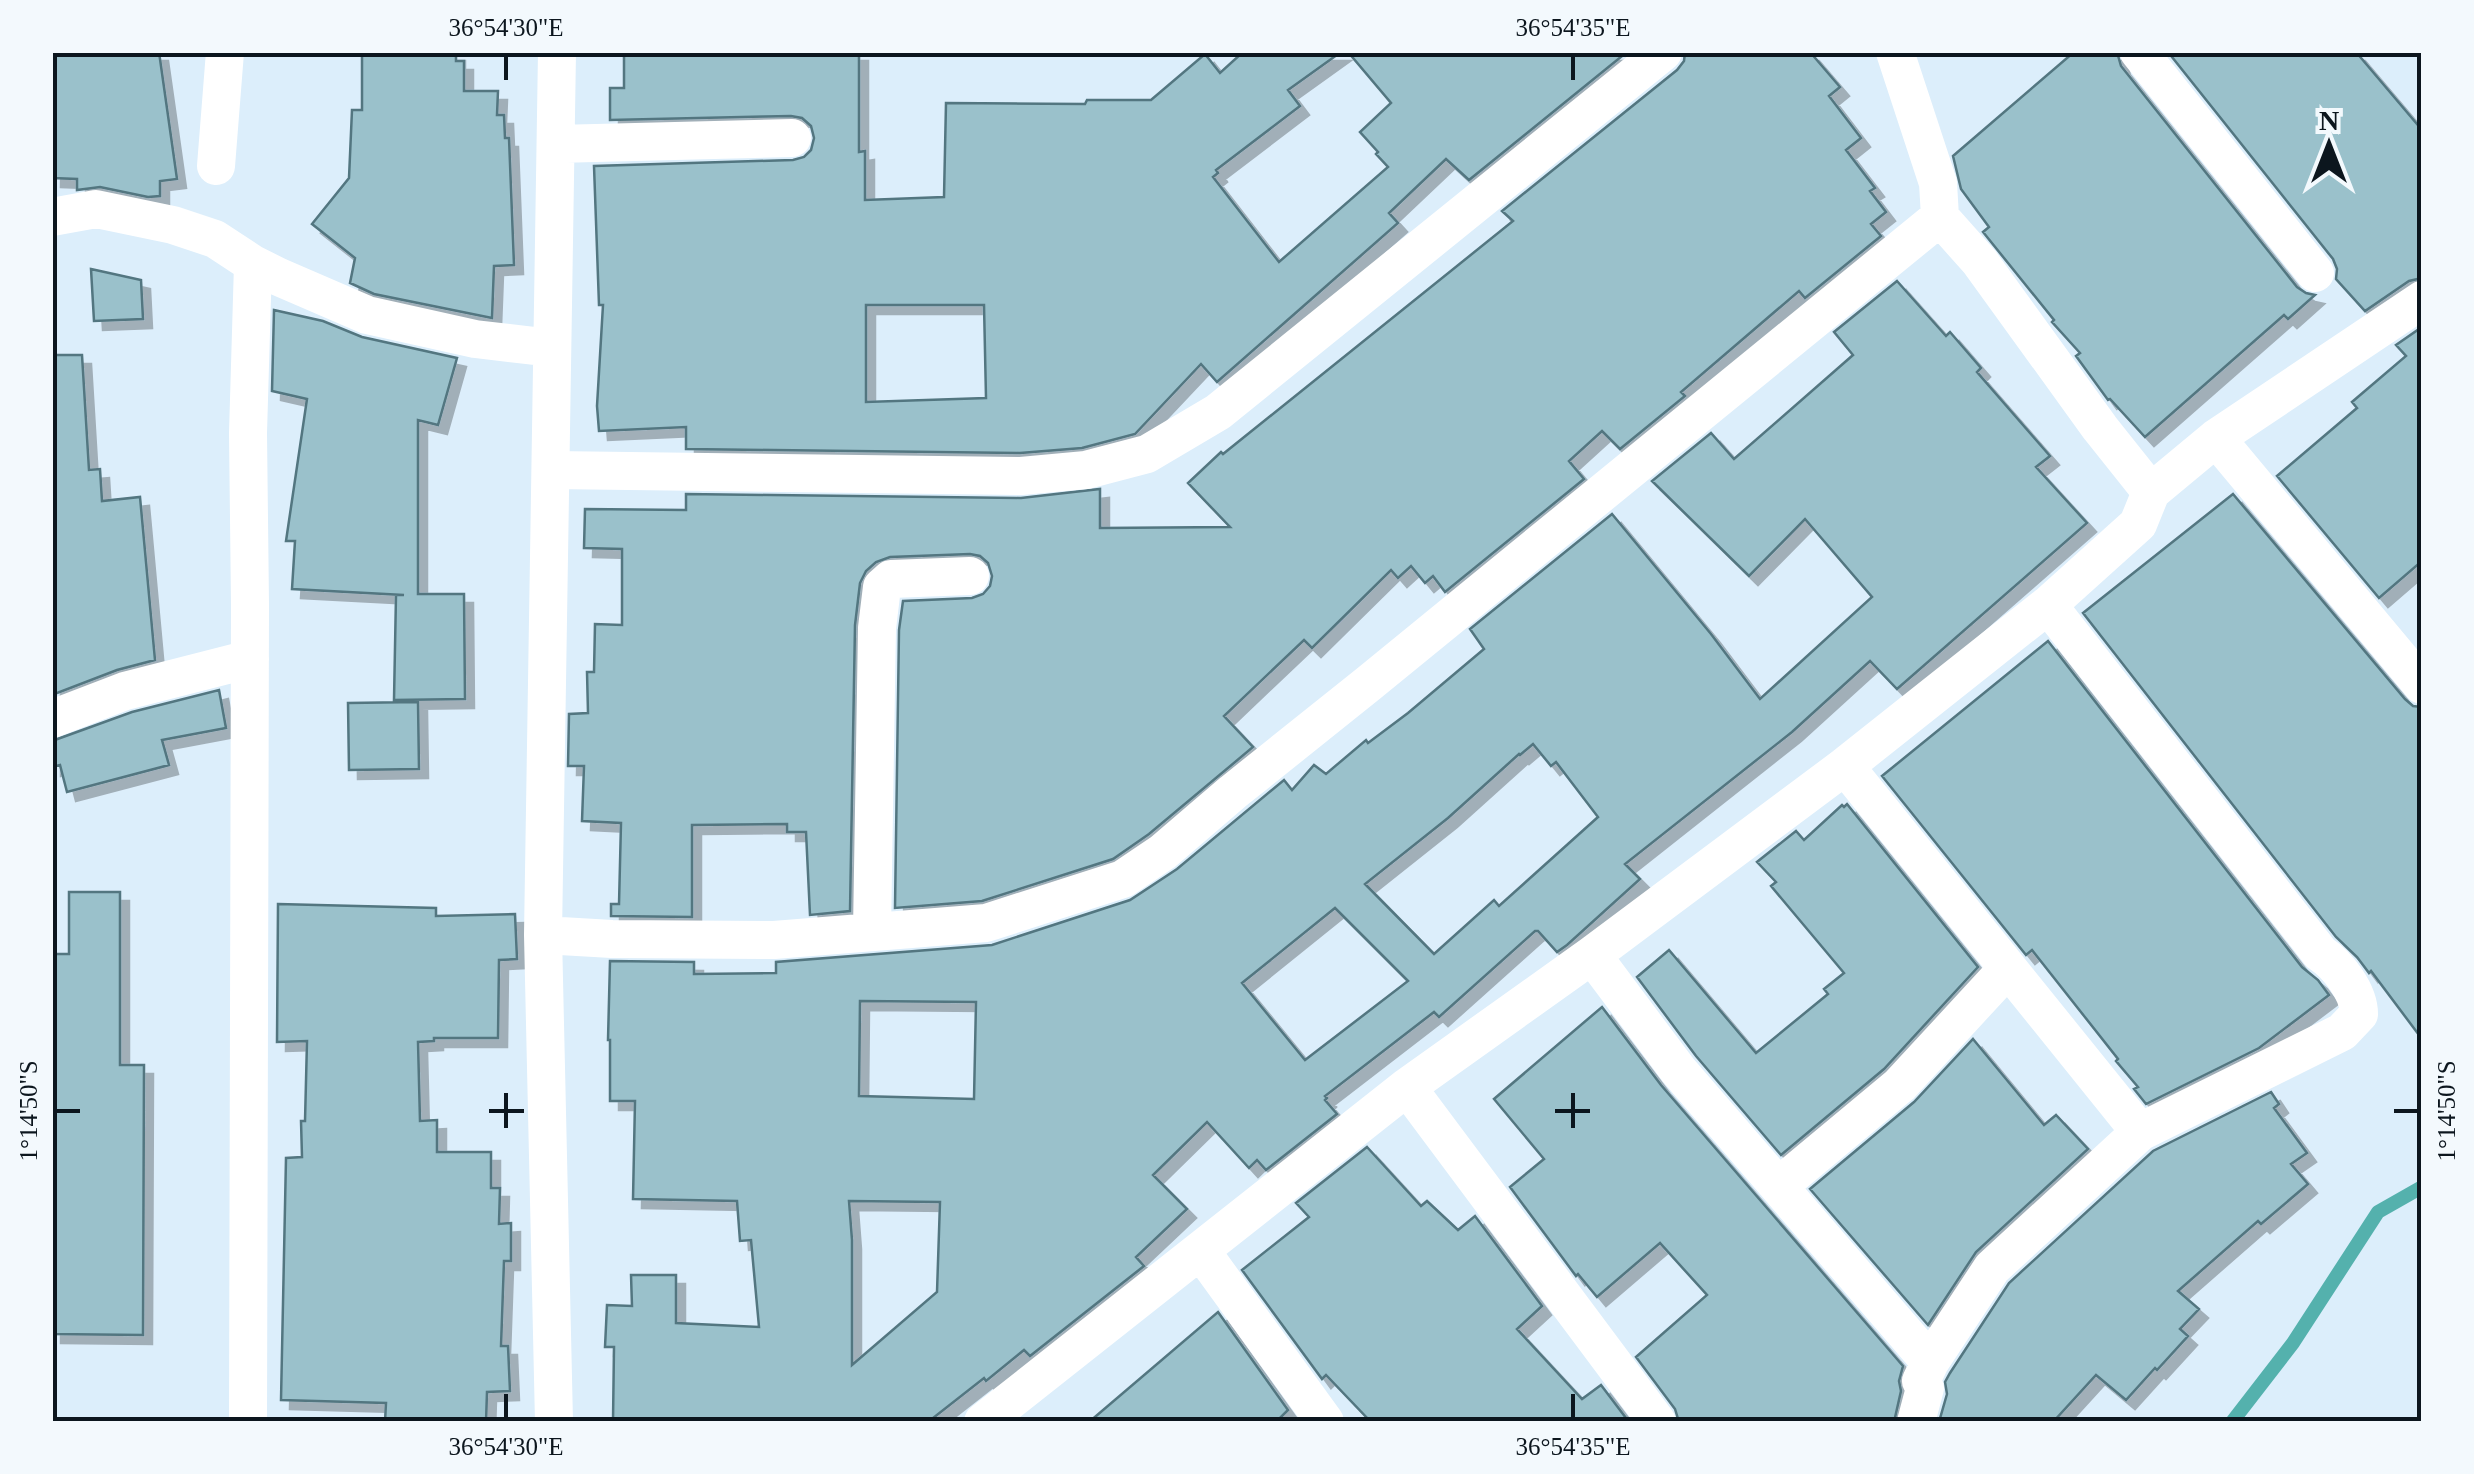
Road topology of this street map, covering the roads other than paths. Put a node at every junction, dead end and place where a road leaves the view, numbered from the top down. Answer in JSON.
{"nodes":[{"id":1,"x":225,"y":52,"type":"edge"},
{"id":2,"x":557,"y":52,"type":"edge"},
{"id":3,"x":1662,"y":52,"type":"edge"},
{"id":4,"x":1896,"y":52,"type":"edge"},
{"id":5,"x":2138,"y":52,"type":"edge"},
{"id":6,"x":792,"y":138,"type":"dead end"},
{"id":7,"x":556,"y":144,"type":"junction"},
{"id":8,"x":216,"y":166,"type":"dead end"},
{"id":9,"x":52,"y":217,"type":"edge"},
{"id":10,"x":1940,"y":217,"type":"junction"},
{"id":11,"x":253,"y":264,"type":"junction"},
{"id":12,"x":2314,"y":273,"type":"dead end"},
{"id":13,"x":2422,"y":300,"type":"edge"},
{"id":14,"x":552,"y":348,"type":"junction"},
{"id":15,"x":2216,"y":438,"type":"junction"},
{"id":16,"x":552,"y":470,"type":"junction"},
{"id":17,"x":2151,"y":492,"type":"junction"},
{"id":18,"x":970,"y":576,"type":"dead end"},
{"id":19,"x":2048,"y":606,"type":"junction"},
{"id":20,"x":250,"y":659,"type":"junction"},
{"id":21,"x":2422,"y":685,"type":"edge"},
{"id":22,"x":52,"y":720,"type":"edge"},
{"id":23,"x":1845,"y":766,"type":"junction"},
{"id":24,"x":872,"y":931,"type":"junction"},
{"id":25,"x":543,"y":935,"type":"junction"},
{"id":26,"x":1592,"y":955,"type":"junction"},
{"id":27,"x":2007,"y":968,"type":"junction"},
{"id":28,"x":1407,"y":1087,"type":"junction"},
{"id":29,"x":2140,"y":1132,"type":"junction"},
{"id":30,"x":1779,"y":1186,"type":"junction"},
{"id":31,"x":1201,"y":1251,"type":"junction"},
{"id":32,"x":1930,"y":1362,"type":"junction"},
{"id":33,"x":248,"y":1422,"type":"edge"},
{"id":34,"x":554,"y":1422,"type":"edge"},
{"id":35,"x":982,"y":1422,"type":"edge"},
{"id":36,"x":1325,"y":1422,"type":"edge"},
{"id":37,"x":1657,"y":1422,"type":"edge"},
{"id":38,"x":1916,"y":1422,"type":"edge"}],
"edges":[{"from":1,"to":8,"type":"street"},
{"from":2,"to":7,"type":"street"},
{"from":3,"to":16,"type":"street"},
{"from":4,"to":10,"type":"street"},
{"from":5,"to":12,"type":"street"},
{"from":6,"to":7,"type":"street"},
{"from":7,"to":14,"type":"street"},
{"from":9,"to":11,"type":"street"},
{"from":10,"to":17,"type":"street"},
{"from":10,"to":24,"type":"street"},
{"from":11,"to":14,"type":"street"},
{"from":11,"to":20,"type":"street"},
{"from":13,"to":15,"type":"street"},
{"from":14,"to":16,"type":"street"},
{"from":15,"to":17,"type":"street"},
{"from":15,"to":21,"type":"street"},
{"from":16,"to":25,"type":"street"},
{"from":17,"to":19,"type":"street"},
{"from":18,"to":24,"type":"street"},
{"from":19,"to":23,"type":"street"},
{"from":19,"to":29,"type":"street"},
{"from":20,"to":22,"type":"street"},
{"from":20,"to":33,"type":"street"},
{"from":23,"to":26,"type":"street"},
{"from":23,"to":27,"type":"street"},
{"from":24,"to":25,"type":"street"},
{"from":25,"to":34,"type":"street"},
{"from":26,"to":28,"type":"street"},
{"from":26,"to":30,"type":"street"},
{"from":27,"to":29,"type":"street"},
{"from":27,"to":30,"type":"street"},
{"from":28,"to":31,"type":"street"},
{"from":28,"to":37,"type":"street"},
{"from":29,"to":32,"type":"street"},
{"from":30,"to":32,"type":"street"},
{"from":31,"to":35,"type":"street"},
{"from":31,"to":36,"type":"street"},
{"from":32,"to":38,"type":"street"}]}
